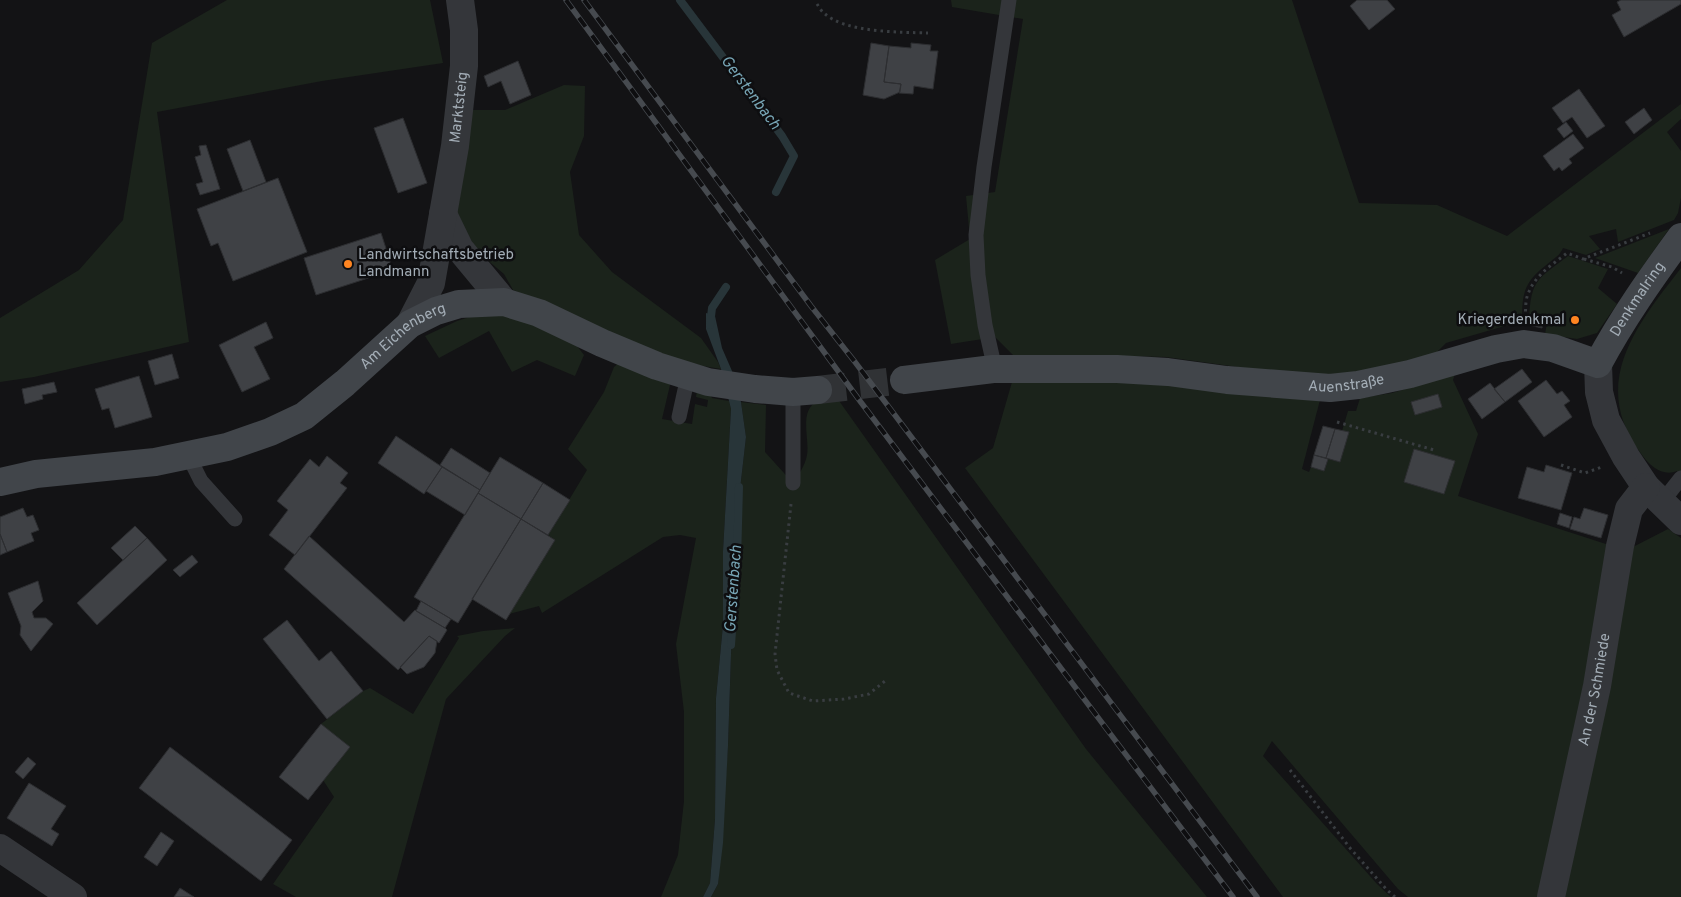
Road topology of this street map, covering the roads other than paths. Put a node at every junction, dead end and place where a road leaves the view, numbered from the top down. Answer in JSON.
{"nodes":[{"id":1,"x":460,"y":0,"type":"edge"},
{"id":2,"x":1009,"y":0,"type":"edge"},
{"id":3,"x":443,"y":214,"type":"junction"},
{"id":4,"x":1681,"y":237,"type":"edge"},
{"id":5,"x":504,"y":302,"type":"junction"},
{"id":6,"x":410,"y":324,"type":"junction"},
{"id":7,"x":1598,"y":364,"type":"junction"},
{"id":8,"x":993,"y":369,"type":"junction"},
{"id":9,"x":698,"y":379,"type":"junction"},
{"id":10,"x":904,"y":380,"type":"tunnel mouth"},
{"id":11,"x":805,"y":391,"type":"joint"},
{"id":12,"x":679,"y":417,"type":"dead end"},
{"id":13,"x":188,"y":454,"type":"junction"},
{"id":14,"x":1681,"y":478,"type":"edge"},
{"id":15,"x":0,"y":482,"type":"edge"},
{"id":16,"x":794,"y":483,"type":"road end"},
{"id":17,"x":1654,"y":494,"type":"junction"},
{"id":18,"x":236,"y":519,"type":"dead end"},
{"id":19,"x":1681,"y":521,"type":"edge"},
{"id":20,"x":0,"y":848,"type":"edge"},
{"id":21,"x":73,"y":897,"type":"edge"},
{"id":22,"x":1551,"y":897,"type":"edge"}],
"edges":[{"from":1,"to":3,"type":"street","name":"Marktsteig"},
{"from":2,"to":8,"type":"lane"},
{"from":3,"to":5,"type":"street"},
{"from":3,"to":6,"type":"street","name":"Marktsteig"},
{"from":4,"to":7,"type":"street","name":"Denkmalring"},
{"from":5,"to":6,"type":"street","name":"Am Eichenberg"},
{"from":5,"to":9,"type":"street","name":"Am Eichenberg"},
{"from":6,"to":13,"type":"street","name":"Am Eichenberg"},
{"from":7,"to":8,"type":"street","name":"Auenstraße"},
{"from":7,"to":17,"type":"street"},
{"from":8,"to":10,"type":"street","name":"Auenstraße"},
{"from":9,"to":11,"type":"street","name":"Am Eichenberg"},
{"from":9,"to":12,"type":"lane"},
{"from":11,"to":16,"type":"lane"},
{"from":13,"to":15,"type":"street","name":"Am Eichenberg"},
{"from":13,"to":18,"type":"lane"},
{"from":14,"to":17,"type":"lane"},
{"from":17,"to":19,"type":"street"},
{"from":17,"to":22,"type":"street","name":"An der Schmiede"},
{"from":20,"to":21,"type":"street"}]}
